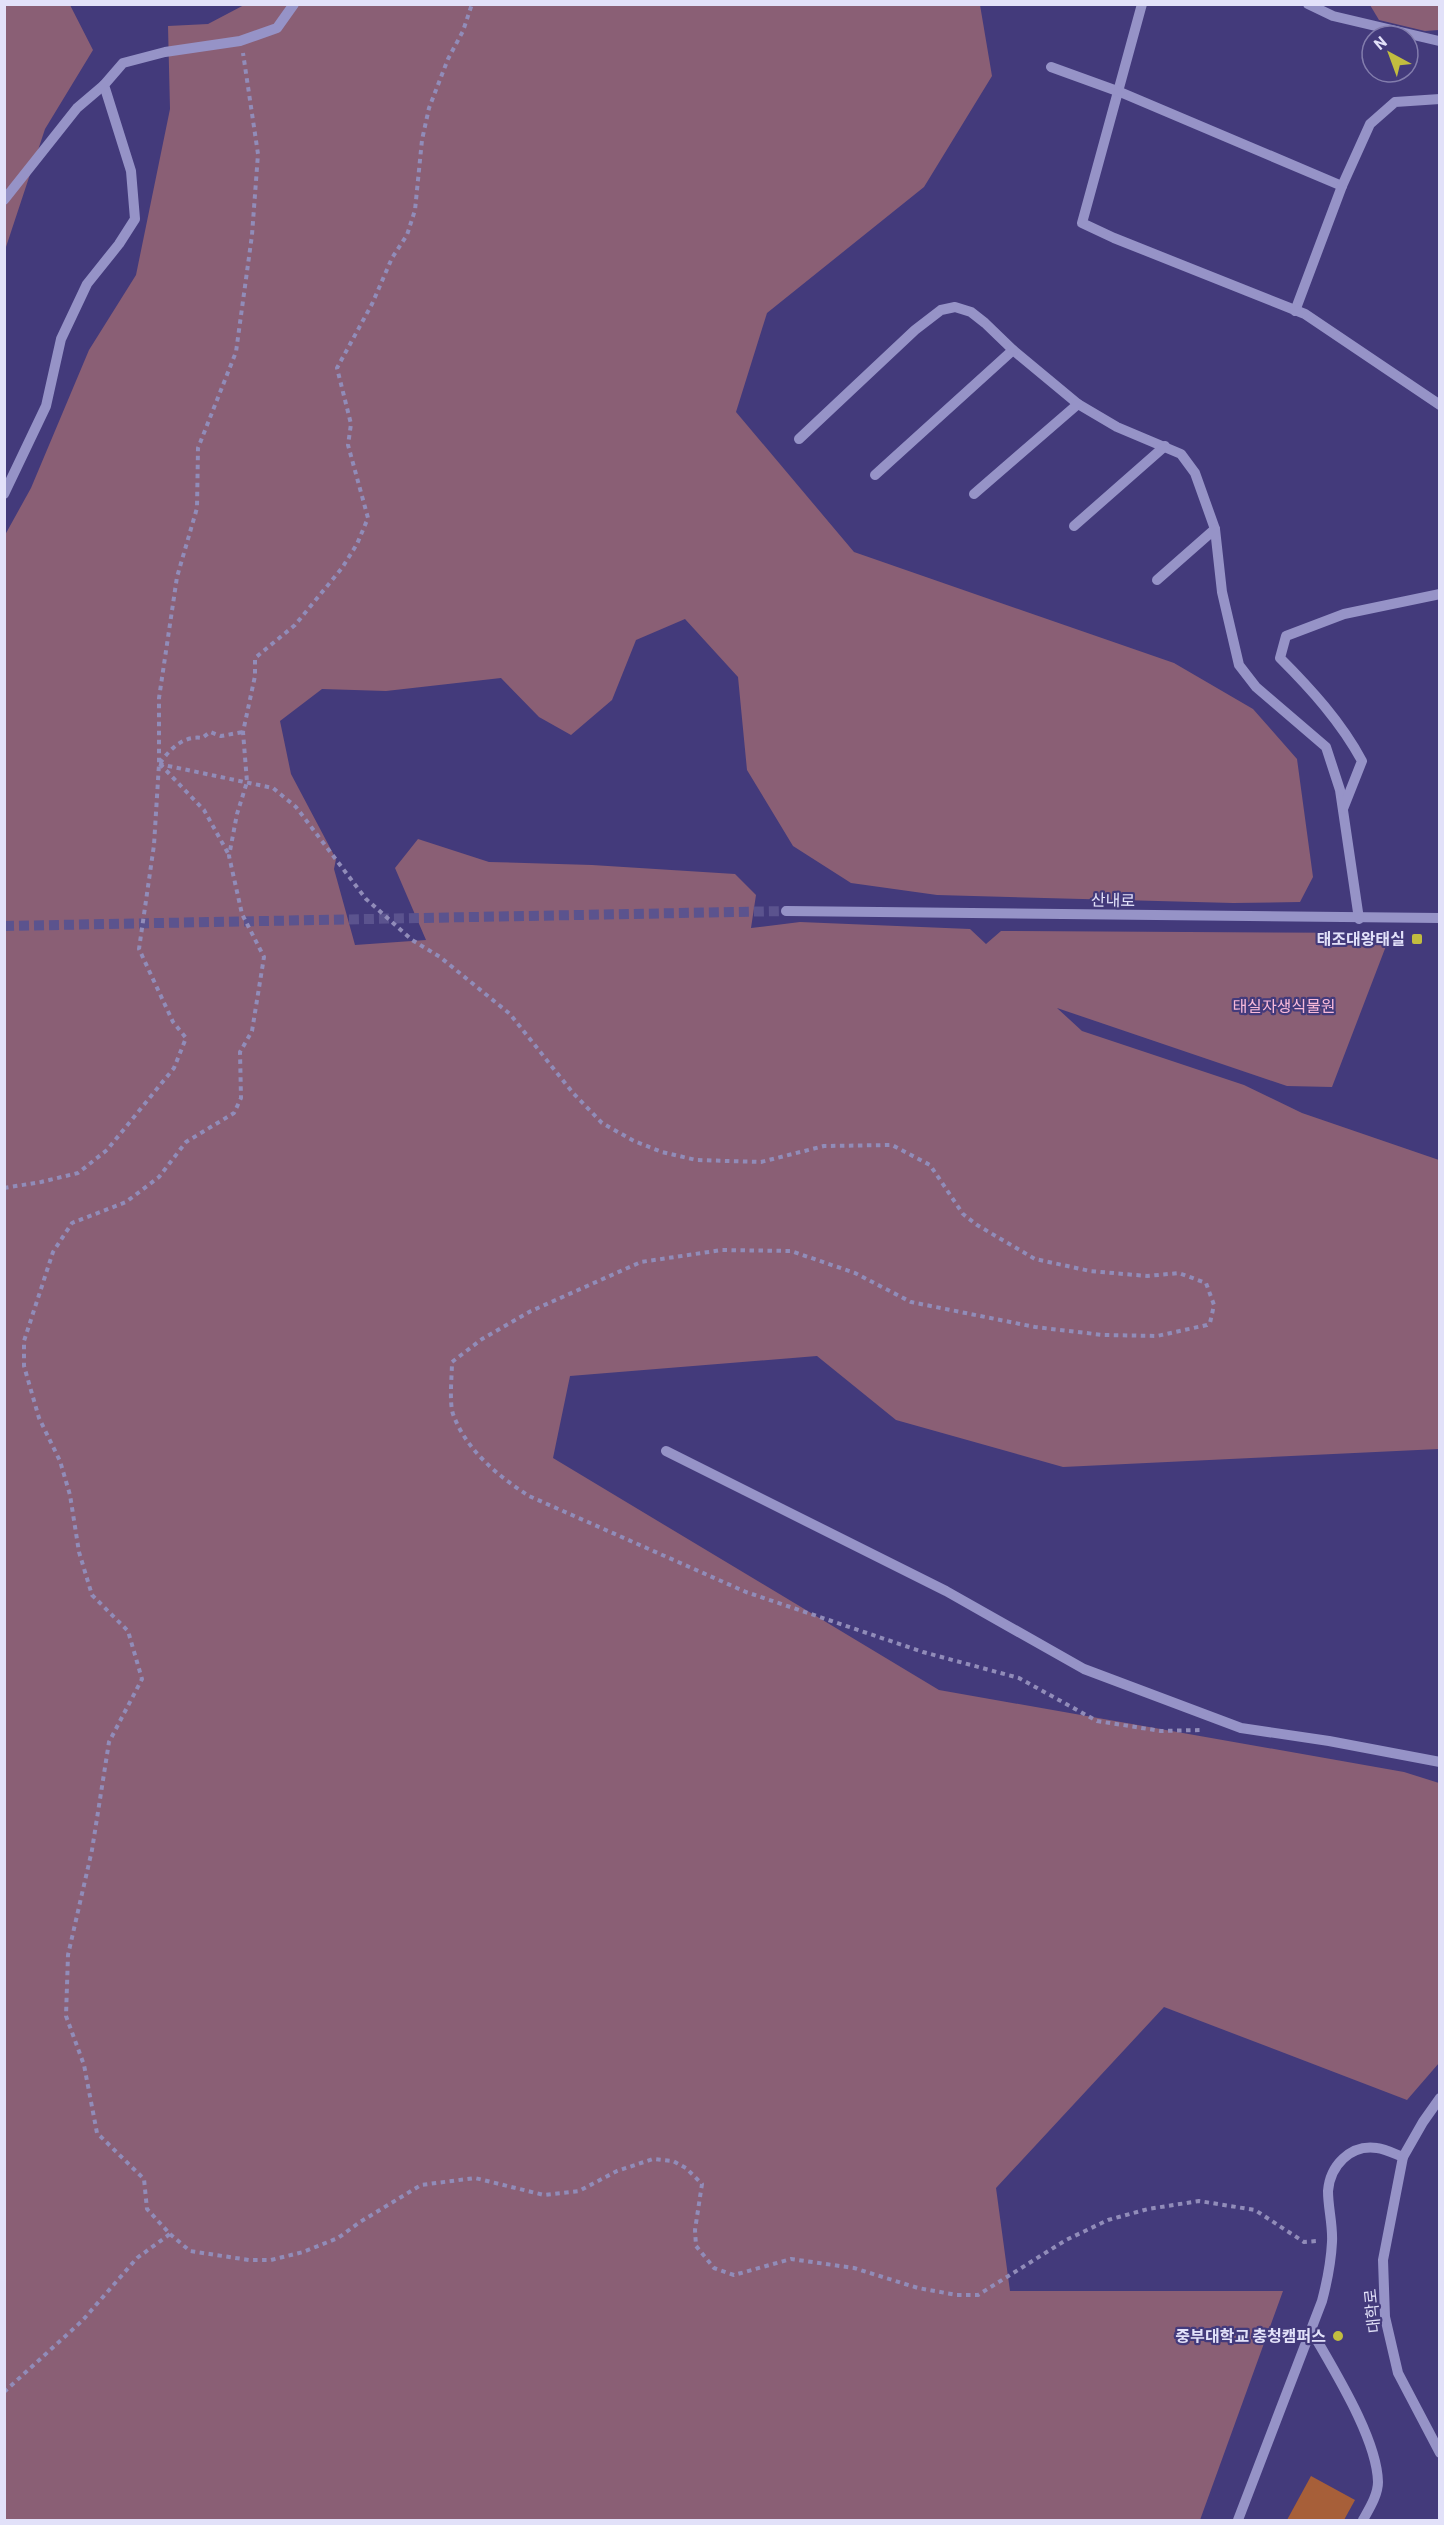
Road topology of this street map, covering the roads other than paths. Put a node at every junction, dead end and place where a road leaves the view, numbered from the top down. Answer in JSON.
{"nodes":[{"id":1,"x":294,"y":4,"type":"edge"},
{"id":2,"x":1142,"y":4,"type":"edge"},
{"id":3,"x":1308,"y":4,"type":"edge"},
{"id":4,"x":1439,"y":41,"type":"edge"},
{"id":5,"x":1051,"y":67,"type":"dead end"},
{"id":6,"x":104,"y":85,"type":"junction"},
{"id":7,"x":1120,"y":92,"type":"junction"},
{"id":8,"x":1440,"y":99,"type":"edge"},
{"id":9,"x":1342,"y":186,"type":"junction"},
{"id":10,"x":4,"y":200,"type":"edge"},
{"id":11,"x":1295,"y":311,"type":"junction"},
{"id":12,"x":1013,"y":350,"type":"junction"},
{"id":13,"x":1078,"y":404,"type":"junction"},
{"id":14,"x":1440,"y":405,"type":"edge"},
{"id":15,"x":799,"y":439,"type":"dead end"},
{"id":16,"x":1165,"y":446,"type":"junction"},
{"id":17,"x":875,"y":475,"type":"dead end"},
{"id":18,"x":4,"y":494,"type":"edge"},
{"id":19,"x":974,"y":494,"type":"dead end"},
{"id":20,"x":1074,"y":526,"type":"dead end"},
{"id":21,"x":1215,"y":529,"type":"junction"},
{"id":22,"x":1157,"y":580,"type":"dead end"},
{"id":23,"x":1440,"y":594,"type":"edge"},
{"id":24,"x":1343,"y":809,"type":"junction"},
{"id":25,"x":786,"y":911,"type":"tunnel mouth"},
{"id":26,"x":1440,"y":918,"type":"edge"},
{"id":27,"x":1359,"y":919,"type":"junction"},
{"id":28,"x":666,"y":1451,"type":"dead end"},
{"id":29,"x":1440,"y":1762,"type":"edge"},
{"id":30,"x":1440,"y":2098,"type":"edge"},
{"id":31,"x":1403,"y":2157,"type":"junction"},
{"id":32,"x":1311,"y":2330,"type":"junction"},
{"id":33,"x":1440,"y":2453,"type":"edge"},
{"id":34,"x":1238,"y":2520,"type":"edge"},
{"id":35,"x":1363,"y":2520,"type":"edge"}],
"edges":[{"from":1,"to":6,"type":"street"},
{"from":2,"to":7,"type":"street"},
{"from":3,"to":4,"type":"street"},
{"from":5,"to":7,"type":"street"},
{"from":6,"to":10,"type":"street"},
{"from":6,"to":18,"type":"street"},
{"from":7,"to":9,"type":"street"},
{"from":7,"to":11,"type":"street"},
{"from":8,"to":9,"type":"street"},
{"from":9,"to":11,"type":"street"},
{"from":11,"to":14,"type":"street"},
{"from":12,"to":13,"type":"street"},
{"from":12,"to":15,"type":"street"},
{"from":12,"to":17,"type":"street"},
{"from":13,"to":16,"type":"street"},
{"from":13,"to":19,"type":"street"},
{"from":16,"to":20,"type":"street"},
{"from":16,"to":21,"type":"street"},
{"from":21,"to":22,"type":"street"},
{"from":21,"to":24,"type":"street"},
{"from":23,"to":24,"type":"street"},
{"from":24,"to":27,"type":"street"},
{"from":25,"to":27,"type":"street","name":"산내로"},
{"from":26,"to":27,"type":"street","name":"산내로"},
{"from":28,"to":29,"type":"street"},
{"from":30,"to":31,"type":"street","name":"대학로"},
{"from":31,"to":32,"type":"street"},
{"from":31,"to":33,"type":"street","name":"대학로"},
{"from":32,"to":34,"type":"street"},
{"from":32,"to":35,"type":"street"}]}
